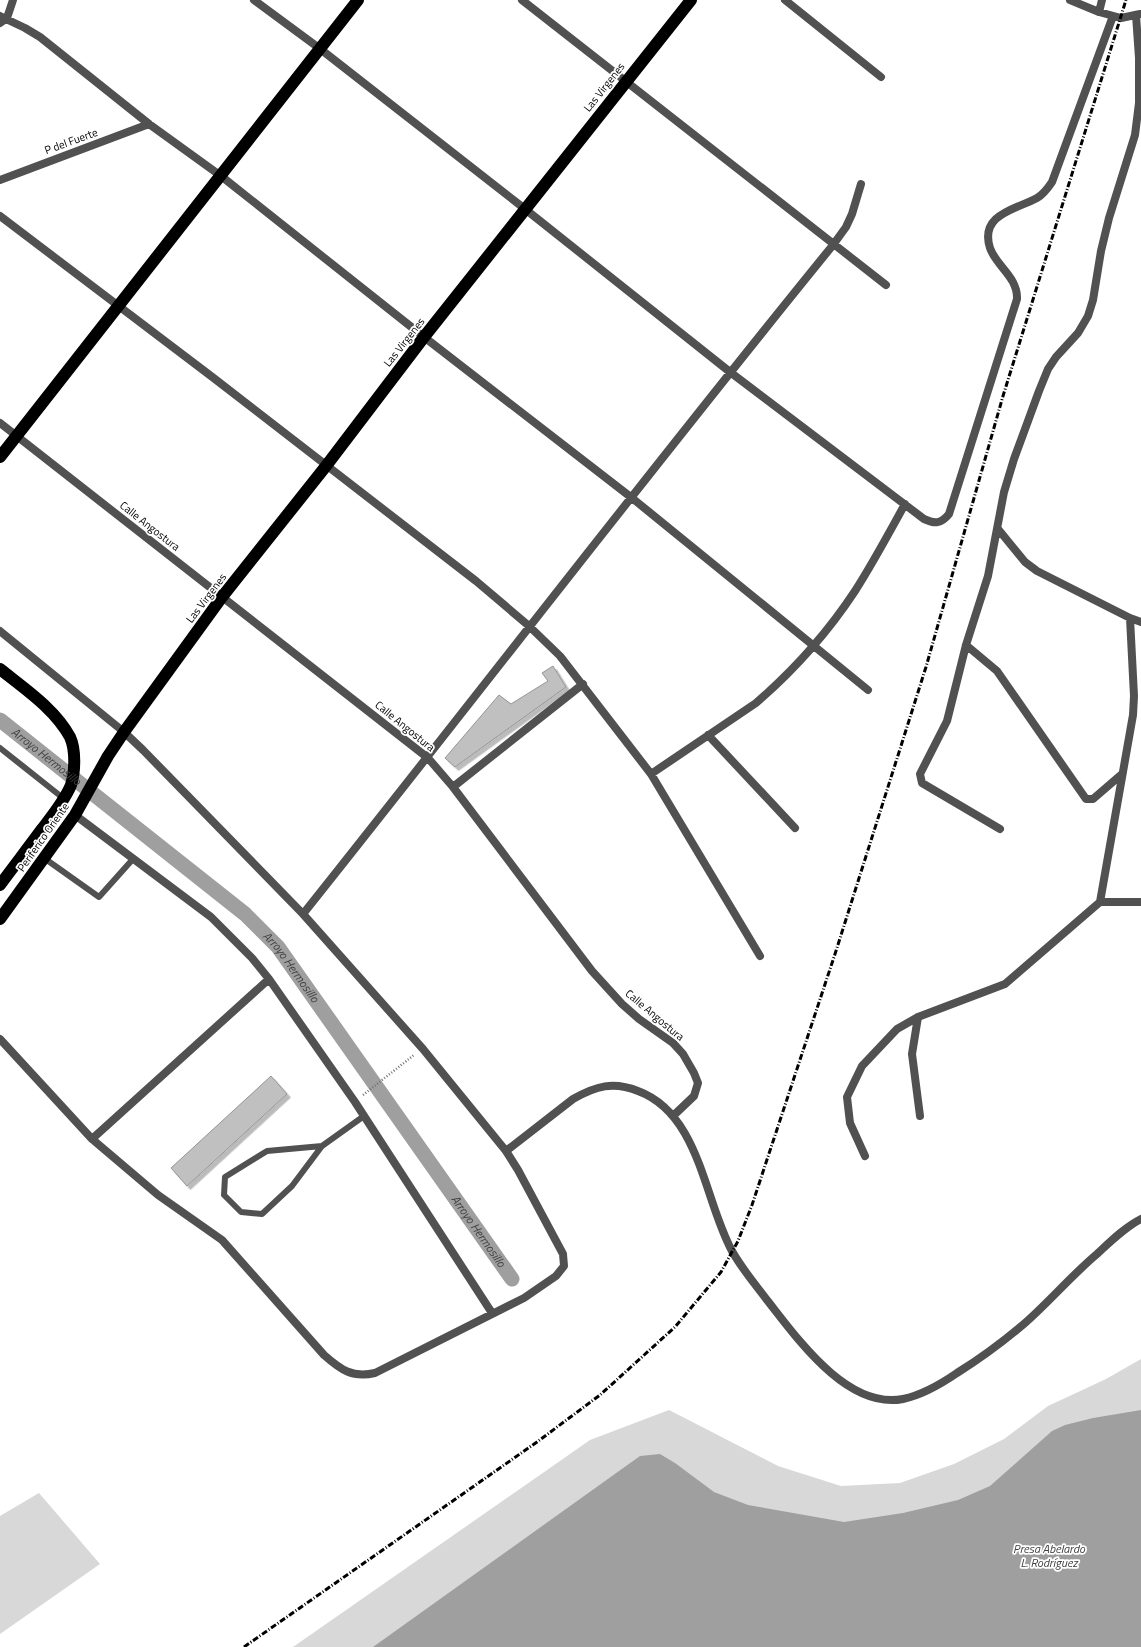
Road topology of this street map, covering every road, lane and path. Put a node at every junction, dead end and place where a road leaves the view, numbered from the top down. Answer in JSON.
{"nodes":[{"id":1,"x":13,"y":0,"type":"edge"},
{"id":2,"x":254,"y":0,"type":"edge"},
{"id":3,"x":358,"y":0,"type":"edge"},
{"id":4,"x":522,"y":0,"type":"edge"},
{"id":5,"x":691,"y":0,"type":"edge"},
{"id":6,"x":785,"y":0,"type":"edge"},
{"id":7,"x":1070,"y":0,"type":"edge"},
{"id":8,"x":1102,"y":0,"type":"edge"},
{"id":9,"x":1099,"y":12,"type":"junction"},
{"id":10,"x":1138,"y":15,"type":"edge"},
{"id":11,"x":1113,"y":16,"type":"junction"},
{"id":12,"x":2,"y":19,"type":"edge"},
{"id":13,"x":319,"y":48,"type":"junction"},
{"id":14,"x":881,"y":77,"type":"dead end"},
{"id":15,"x":625,"y":82,"type":"junction"},
{"id":16,"x":149,"y":124,"type":"junction"},
{"id":17,"x":221,"y":176,"type":"junction"},
{"id":18,"x":0,"y":180,"type":"edge"},
{"id":19,"x":861,"y":184,"type":"dead end"},
{"id":20,"x":525,"y":209,"type":"junction"},
{"id":21,"x":0,"y":216,"type":"edge"},
{"id":22,"x":833,"y":245,"type":"junction"},
{"id":23,"x":886,"y":285,"type":"dead end"},
{"id":24,"x":118,"y":306,"type":"junction"},
{"id":25,"x":424,"y":337,"type":"junction"},
{"id":26,"x":730,"y":372,"type":"junction"},
{"id":27,"x":0,"y":423,"type":"edge"},
{"id":28,"x":16,"y":436,"type":"junction"},
{"id":29,"x":0,"y":457,"type":"edge"},
{"id":30,"x":326,"y":466,"type":"junction"},
{"id":31,"x":632,"y":498,"type":"junction"},
{"id":32,"x":905,"y":504,"type":"junction"},
{"id":33,"x":998,"y":529,"type":"junction"},
{"id":34,"x":222,"y":597,"type":"junction"},
{"id":35,"x":1130,"y":618,"type":"junction"},
{"id":36,"x":1141,"y":622,"type":"edge"},
{"id":37,"x":528,"y":626,"type":"junction"},
{"id":38,"x":0,"y":631,"type":"edge"},
{"id":39,"x":966,"y":644,"type":"junction"},
{"id":40,"x":814,"y":645,"type":"junction"},
{"id":41,"x":0,"y":669,"type":"edge"},
{"id":42,"x":583,"y":684,"type":"junction"},
{"id":43,"x":868,"y":690,"type":"dead end"},
{"id":44,"x":124,"y":732,"type":"junction"},
{"id":45,"x":708,"y":735,"type":"junction"},
{"id":46,"x":0,"y":748,"type":"edge"},
{"id":47,"x":428,"y":758,"type":"junction"},
{"id":48,"x":651,"y":774,"type":"junction"},
{"id":49,"x":1122,"y":774,"type":"junction"},
{"id":50,"x":453,"y":786,"type":"junction"},
{"id":51,"x":63,"y":798,"type":"junction"},
{"id":52,"x":75,"y":815,"type":"junction"},
{"id":53,"x":795,"y":828,"type":"dead end"},
{"id":54,"x":1000,"y":829,"type":"dead end"},
{"id":55,"x":44,"y":858,"type":"junction"},
{"id":56,"x":133,"y":859,"type":"junction"},
{"id":57,"x":0,"y":885,"type":"edge"},
{"id":58,"x":1100,"y":902,"type":"junction"},
{"id":59,"x":1141,"y":902,"type":"edge"},
{"id":60,"x":303,"y":914,"type":"junction"},
{"id":61,"x":0,"y":919,"type":"edge"},
{"id":62,"x":760,"y":956,"type":"dead end"},
{"id":63,"x":269,"y":979,"type":"junction"},
{"id":64,"x":918,"y":1017,"type":"junction"},
{"id":65,"x":0,"y":1039,"type":"edge"},
{"id":66,"x":423,"y":1049,"type":"junction"},
{"id":67,"x":361,"y":1097,"type":"dead end"},
{"id":68,"x":364,"y":1116,"type":"junction"},
{"id":69,"x":673,"y":1116,"type":"junction"},
{"id":70,"x":920,"y":1116,"type":"dead end"},
{"id":71,"x":92,"y":1139,"type":"junction"},
{"id":72,"x":322,"y":1146,"type":"junction"},
{"id":73,"x":506,"y":1150,"type":"junction"},
{"id":74,"x":865,"y":1156,"type":"dead end"},
{"id":75,"x":1141,"y":1219,"type":"edge"},
{"id":76,"x":492,"y":1313,"type":"junction"}],
"edges":[{"from":1,"to":12,"type":"street"},
{"from":2,"to":13,"type":"street"},
{"from":3,"to":13,"type":"highway"},
{"from":4,"to":15,"type":"street"},
{"from":5,"to":15,"type":"highway","name":"Las Virgenes"},
{"from":6,"to":14,"type":"street"},
{"from":7,"to":9,"type":"street"},
{"from":8,"to":9,"type":"street"},
{"from":9,"to":11,"type":"street"},
{"from":10,"to":11,"type":"street"},
{"from":10,"to":33,"type":"street"},
{"from":11,"to":32,"type":"street"},
{"from":12,"to":16,"type":"street"},
{"from":13,"to":17,"type":"highway"},
{"from":13,"to":20,"type":"street"},
{"from":15,"to":20,"type":"highway","name":"Las Virgenes"},
{"from":15,"to":22,"type":"street"},
{"from":16,"to":17,"type":"street"},
{"from":16,"to":18,"type":"street","name":"P del Fuerte"},
{"from":17,"to":24,"type":"highway"},
{"from":17,"to":25,"type":"street"},
{"from":19,"to":22,"type":"street"},
{"from":20,"to":25,"type":"highway","name":"Las Virgenes"},
{"from":20,"to":26,"type":"street"},
{"from":21,"to":24,"type":"street"},
{"from":22,"to":23,"type":"street"},
{"from":22,"to":26,"type":"street"},
{"from":24,"to":28,"type":"highway"},
{"from":24,"to":30,"type":"street"},
{"from":25,"to":30,"type":"highway","name":"Las Virgenes"},
{"from":25,"to":31,"type":"street"},
{"from":26,"to":31,"type":"street"},
{"from":26,"to":32,"type":"street"},
{"from":27,"to":28,"type":"street","name":"Calle Angostura"},
{"from":28,"to":29,"type":"highway"},
{"from":28,"to":34,"type":"street","name":"Calle Angostura"},
{"from":30,"to":34,"type":"highway","name":"Las Virgenes"},
{"from":30,"to":37,"type":"street"},
{"from":31,"to":37,"type":"street"},
{"from":31,"to":40,"type":"street"},
{"from":32,"to":40,"type":"street"},
{"from":33,"to":35,"type":"street"},
{"from":33,"to":39,"type":"street"},
{"from":34,"to":44,"type":"highway","name":"Las Virgenes"},
{"from":34,"to":47,"type":"street","name":"Calle Angostura"},
{"from":35,"to":36,"type":"street"},
{"from":35,"to":49,"type":"street"},
{"from":37,"to":42,"type":"street"},
{"from":37,"to":47,"type":"street"},
{"from":38,"to":44,"type":"street"},
{"from":39,"to":49,"type":"street"},
{"from":39,"to":54,"type":"street"},
{"from":40,"to":43,"type":"street"},
{"from":40,"to":45,"type":"street"},
{"from":41,"to":51,"type":"highway","name":"Periferico Oriente"},
{"from":42,"to":48,"type":"street"},
{"from":42,"to":50,"type":"street"},
{"from":44,"to":52,"type":"highway","name":"Periferico Oriente"},
{"from":44,"to":60,"type":"street"},
{"from":45,"to":48,"type":"street"},
{"from":45,"to":53,"type":"street"},
{"from":46,"to":51,"type":"lane"},
{"from":47,"to":50,"type":"street","name":"Calle Angostura"},
{"from":47,"to":60,"type":"street"},
{"from":48,"to":62,"type":"street"},
{"from":49,"to":58,"type":"street"},
{"from":50,"to":69,"type":"street","name":"Calle Angostura"},
{"from":51,"to":57,"type":"highway","name":"Periferico Oriente"},
{"from":52,"to":55,"type":"highway","name":"Periferico Oriente"},
{"from":52,"to":56,"type":"street"},
{"from":55,"to":56,"type":"lane"},
{"from":55,"to":61,"type":"highway","name":"Periferico Oriente"},
{"from":56,"to":63,"type":"street"},
{"from":58,"to":59,"type":"street"},
{"from":58,"to":64,"type":"street"},
{"from":60,"to":66,"type":"street"},
{"from":63,"to":68,"type":"street"},
{"from":63,"to":71,"type":"street"},
{"from":64,"to":70,"type":"street"},
{"from":64,"to":74,"type":"street"},
{"from":65,"to":71,"type":"street"},
{"from":66,"to":67,"type":"path"},
{"from":66,"to":73,"type":"street"},
{"from":68,"to":72,"type":"lane"},
{"from":68,"to":76,"type":"street"},
{"from":69,"to":73,"type":"street"},
{"from":69,"to":75,"type":"street"},
{"from":71,"to":76,"type":"street"},
{"from":72,"to":72,"type":"lane"},
{"from":73,"to":76,"type":"street"}]}
